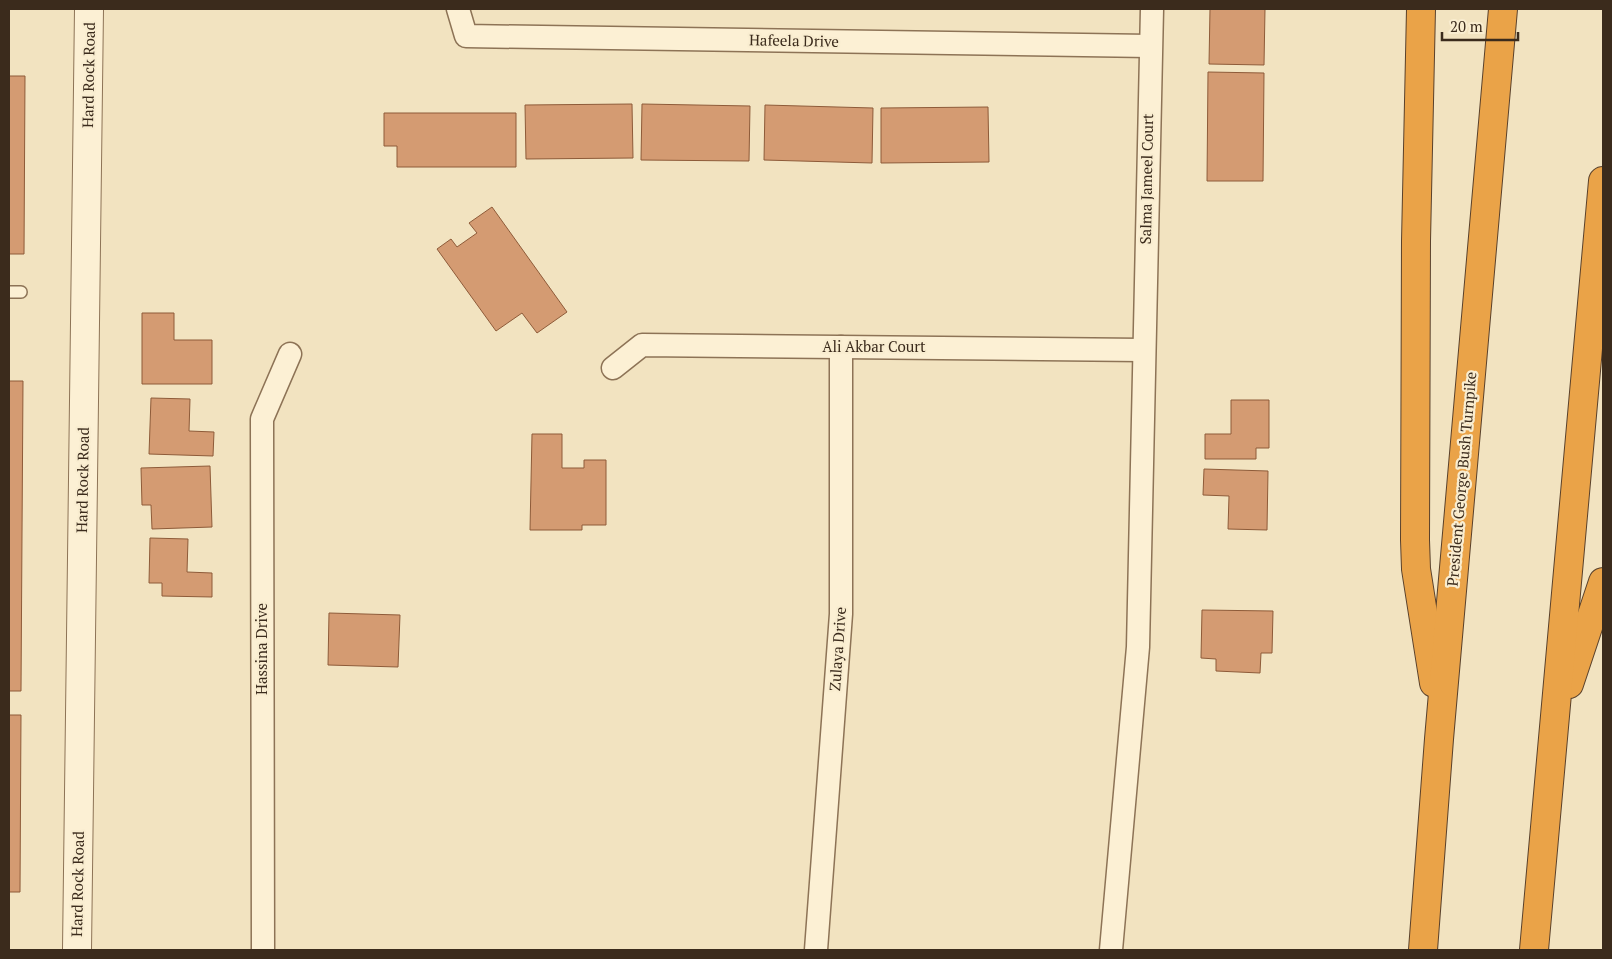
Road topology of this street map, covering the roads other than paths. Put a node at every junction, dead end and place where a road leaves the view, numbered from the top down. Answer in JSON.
{"nodes":[{"id":1,"x":90,"y":9,"type":"edge"},
{"id":2,"x":458,"y":9,"type":"edge"},
{"id":3,"x":1152,"y":9,"type":"edge"},
{"id":4,"x":1422,"y":9,"type":"edge"},
{"id":5,"x":1504,"y":9,"type":"edge"},
{"id":6,"x":1150,"y":46,"type":"junction"},
{"id":7,"x":1603,"y":181,"type":"edge"},
{"id":8,"x":9,"y":292,"type":"edge"},
{"id":9,"x":21,"y":292,"type":"dead end"},
{"id":10,"x":841,"y":347,"type":"junction"},
{"id":11,"x":1143,"y":350,"type":"junction"},
{"id":12,"x":290,"y":354,"type":"dead end"},
{"id":13,"x":614,"y":368,"type":"dead end"},
{"id":14,"x":1603,"y":582,"type":"edge"},
{"id":15,"x":1439,"y":739,"type":"junction"},
{"id":16,"x":1553,"y":741,"type":"junction"},
{"id":17,"x":77,"y":950,"type":"edge"},
{"id":18,"x":263,"y":950,"type":"edge"},
{"id":19,"x":816,"y":950,"type":"edge"},
{"id":20,"x":1111,"y":950,"type":"edge"},
{"id":21,"x":1423,"y":950,"type":"edge"},
{"id":22,"x":1534,"y":950,"type":"edge"}],
"edges":[{"from":1,"to":17,"type":"street","name":"Hard Rock Road"},
{"from":2,"to":6,"type":"street","name":"Hafeela Drive"},
{"from":3,"to":6,"type":"street","name":"Salma Jameel Court"},
{"from":4,"to":15,"type":"highway"},
{"from":5,"to":15,"type":"highway","name":"President George Bush Turnpike"},
{"from":6,"to":11,"type":"street","name":"Salma Jameel Court"},
{"from":7,"to":16,"type":"highway"},
{"from":8,"to":9,"type":"lane"},
{"from":10,"to":11,"type":"street","name":"Ali Akbar Court"},
{"from":10,"to":13,"type":"street","name":"Ali Akbar Court"},
{"from":10,"to":19,"type":"street","name":"Zulaya Drive"},
{"from":11,"to":20,"type":"street","name":"Salma Jameel Court"},
{"from":12,"to":18,"type":"street","name":"Hassina Drive"},
{"from":14,"to":16,"type":"highway"},
{"from":15,"to":21,"type":"highway","name":"President George Bush Turnpike"},
{"from":16,"to":22,"type":"highway"}]}
